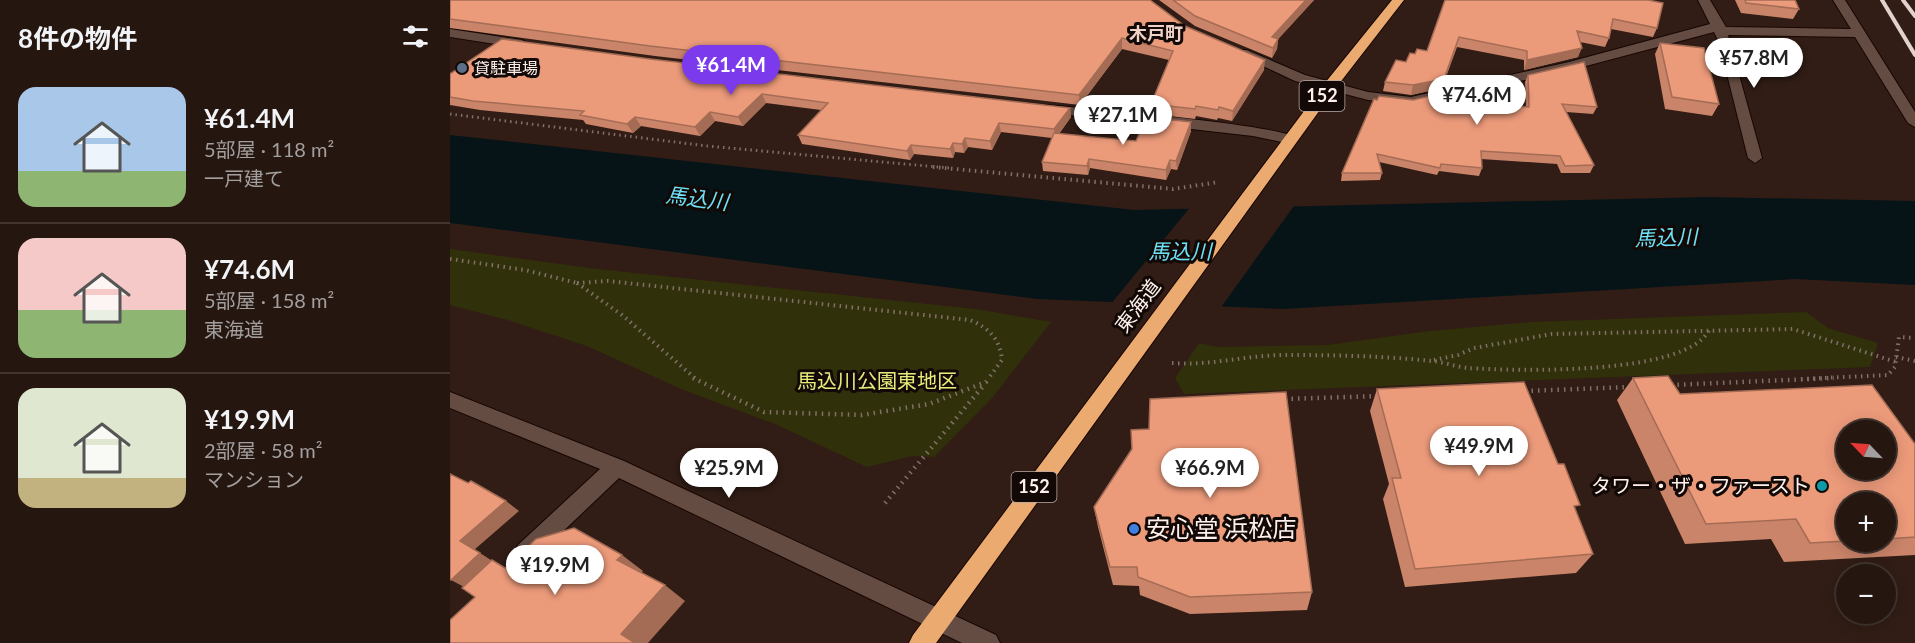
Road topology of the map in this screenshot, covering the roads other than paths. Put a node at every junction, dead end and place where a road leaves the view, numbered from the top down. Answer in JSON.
{"nodes":[{"id":1,"x":1398,"y":0,"type":"edge"},
{"id":2,"x":1704,"y":0,"type":"edge"},
{"id":3,"x":1839,"y":0,"type":"edge"},
{"id":4,"x":1720,"y":29,"type":"junction"},
{"id":5,"x":450,"y":33,"type":"edge"},
{"id":6,"x":1859,"y":33,"type":"junction"},
{"id":7,"x":540,"y":47,"type":"edge"},
{"id":8,"x":1233,"y":50,"type":"edge"},
{"id":9,"x":1330,"y":86,"type":"junction"},
{"id":10,"x":1034,"y":108,"type":"edge"},
{"id":11,"x":1915,"y":123,"type":"edge"},
{"id":12,"x":1291,"y":139,"type":"junction"},
{"id":13,"x":1755,"y":158,"type":"dead end"},
{"id":14,"x":450,"y":400,"type":"edge"},
{"id":15,"x":617,"y":467,"type":"junction"},
{"id":16,"x":511,"y":566,"type":"edge"},
{"id":17,"x":937,"y":620,"type":"junction"},
{"id":18,"x":921,"y":643,"type":"edge"},
{"id":19,"x":988,"y":643,"type":"edge"}],
"edges":[{"from":1,"to":9,"type":"highway","name":"東海道","number":"152"},
{"from":2,"to":4,"type":"street"},
{"from":3,"to":6,"type":"street"},
{"from":4,"to":6,"type":"street"},
{"from":4,"to":9,"type":"street"},
{"from":4,"to":13,"type":"street"},
{"from":5,"to":7,"type":"street"},
{"from":6,"to":11,"type":"street"},
{"from":8,"to":9,"type":"street"},
{"from":9,"to":12,"type":"highway","name":"東海道","number":"152"},
{"from":10,"to":12,"type":"street"},
{"from":12,"to":17,"type":"highway","name":"東海道","number":"152"},
{"from":14,"to":15,"type":"street"},
{"from":15,"to":16,"type":"street"},
{"from":15,"to":17,"type":"street"},
{"from":17,"to":18,"type":"highway","name":"東海道","number":"152"},
{"from":17,"to":19,"type":"street"}]}
